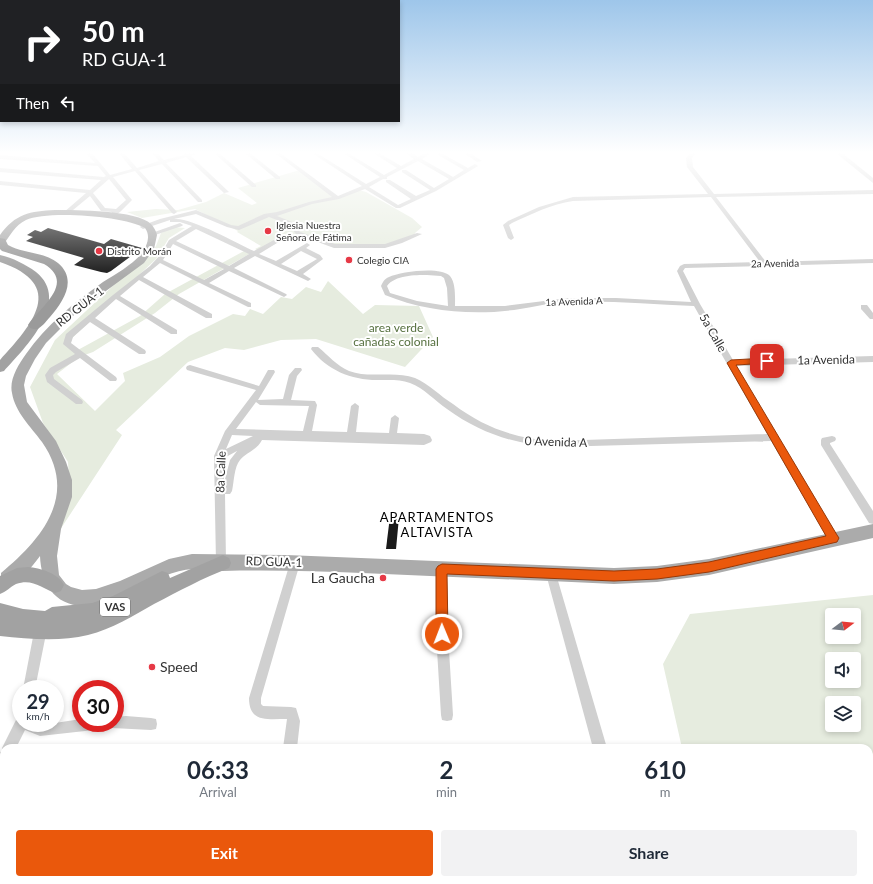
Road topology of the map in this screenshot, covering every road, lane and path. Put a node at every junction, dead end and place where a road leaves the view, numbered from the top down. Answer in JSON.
{"nodes":[{"id":1,"x":86,"y":194,"type":"edge"},
{"id":2,"x":91,"y":194,"type":"edge"},
{"id":3,"x":123,"y":194,"type":"edge"},
{"id":4,"x":158,"y":194,"type":"edge"},
{"id":5,"x":194,"y":194,"type":"edge"},
{"id":6,"x":332,"y":194,"type":"edge"},
{"id":7,"x":345,"y":194,"type":"edge"},
{"id":8,"x":373,"y":194,"type":"edge"},
{"id":9,"x":409,"y":194,"type":"edge"},
{"id":10,"x":425,"y":194,"type":"edge"},
{"id":11,"x":752,"y":194,"type":"edge"},
{"id":12,"x":712,"y":195,"type":"junction"},
{"id":13,"x":336,"y":197,"type":"junction"},
{"id":14,"x":416,"y":199,"type":"junction"},
{"id":15,"x":200,"y":201,"type":"dead end"},
{"id":16,"x":174,"y":212,"type":"dead end"},
{"id":17,"x":64,"y":214,"type":"junction"},
{"id":18,"x":115,"y":214,"type":"junction"},
{"id":19,"x":268,"y":214,"type":"junction"},
{"id":20,"x":88,"y":219,"type":"junction"},
{"id":21,"x":16,"y":223,"type":"junction"},
{"id":22,"x":146,"y":227,"type":"junction"},
{"id":23,"x":192,"y":228,"type":"junction"},
{"id":24,"x":419,"y":234,"type":"dead end"},
{"id":25,"x":283,"y":237,"type":"dead end"},
{"id":26,"x":511,"y":238,"type":"dead end"},
{"id":27,"x":172,"y":240,"type":"junction"},
{"id":28,"x":0,"y":242,"type":"edge"},
{"id":29,"x":310,"y":244,"type":"dead end"},
{"id":30,"x":302,"y":248,"type":"junction"},
{"id":31,"x":253,"y":254,"type":"junction"},
{"id":32,"x":1,"y":259,"type":"edge"},
{"id":33,"x":159,"y":260,"type":"junction"},
{"id":34,"x":873,"y":261,"type":"edge"},
{"id":35,"x":764,"y":263,"type":"junction"},
{"id":36,"x":276,"y":264,"type":"junction"},
{"id":37,"x":229,"y":268,"type":"junction"},
{"id":38,"x":680,"y":271,"type":"joint"},
{"id":39,"x":298,"y":274,"type":"junction"},
{"id":40,"x":138,"y":278,"type":"junction"},
{"id":41,"x":308,"y":279,"type":"dead end"},
{"id":42,"x":204,"y":284,"type":"junction"},
{"id":43,"x":284,"y":295,"type":"dead end"},
{"id":44,"x":115,"y":296,"type":"junction"},
{"id":45,"x":696,"y":304,"type":"junction"},
{"id":46,"x":248,"y":306,"type":"dead end"},
{"id":47,"x":864,"y":307,"type":"dead end"},
{"id":48,"x":452,"y":308,"type":"junction"},
{"id":49,"x":209,"y":316,"type":"dead end"},
{"id":50,"x":873,"y":317,"type":"edge"},
{"id":51,"x":90,"y":318,"type":"junction"},
{"id":52,"x":35,"y":325,"type":"junction"},
{"id":53,"x":174,"y":332,"type":"dead end"},
{"id":54,"x":315,"y":349,"type":"dead end"},
{"id":55,"x":142,"y":352,"type":"dead end"},
{"id":56,"x":81,"y":354,"type":"junction"},
{"id":57,"x":0,"y":358,"type":"edge"},
{"id":58,"x":873,"y":359,"type":"edge"},
{"id":59,"x":731,"y":363,"type":"junction"},
{"id":60,"x":0,"y":368,"type":"edge"},
{"id":61,"x":190,"y":368,"type":"dead end"},
{"id":62,"x":298,"y":370,"type":"dead end"},
{"id":63,"x":271,"y":372,"type":"dead end"},
{"id":64,"x":113,"y":379,"type":"dead end"},
{"id":65,"x":262,"y":389,"type":"junction"},
{"id":66,"x":79,"y":402,"type":"dead end"},
{"id":67,"x":260,"y":402,"type":"dead end"},
{"id":68,"x":286,"y":403,"type":"junction"},
{"id":69,"x":355,"y":406,"type":"dead end"},
{"id":70,"x":396,"y":418,"type":"dead end"},
{"id":71,"x":230,"y":432,"type":"junction"},
{"id":72,"x":259,"y":435,"type":"junction"},
{"id":73,"x":306,"y":437,"type":"junction"},
{"id":74,"x":775,"y":437,"type":"junction"},
{"id":75,"x":350,"y":438,"type":"junction"},
{"id":76,"x":832,"y":439,"type":"dead end"},
{"id":77,"x":220,"y":456,"type":"junction"},
{"id":78,"x":227,"y":491,"type":"dead end"},
{"id":79,"x":873,"y":520,"type":"edge"},
{"id":80,"x":54,"y":528,"type":"junction"},
{"id":81,"x":873,"y":531,"type":"edge"},
{"id":82,"x":833,"y":538,"type":"junction"},
{"id":83,"x":220,"y":563,"type":"junction"},
{"id":84,"x":295,"y":563,"type":"junction"},
{"id":85,"x":442,"y":569,"type":"junction"},
{"id":86,"x":551,"y":574,"type":"junction"},
{"id":87,"x":1,"y":584,"type":"edge"},
{"id":88,"x":55,"y":585,"type":"junction"},
{"id":89,"x":0,"y":607,"type":"edge"},
{"id":90,"x":0,"y":612,"type":"edge"},
{"id":91,"x":0,"y":627,"type":"edge"},
{"id":92,"x":43,"y":630,"type":"junction"},
{"id":93,"x":31,"y":680,"type":"edge"},
{"id":94,"x":447,"y":715,"type":"dead end"},
{"id":95,"x":124,"y":722,"type":"edge"},
{"id":96,"x":151,"y":724,"type":"dead end"},
{"id":97,"x":18,"y":732,"type":"edge"},
{"id":98,"x":11,"y":744,"type":"edge"},
{"id":99,"x":291,"y":744,"type":"edge"},
{"id":100,"x":599,"y":744,"type":"edge"}],
"edges":[{"from":1,"to":17,"type":"street"},
{"from":2,"to":18,"type":"street"},
{"from":3,"to":18,"type":"street"},
{"from":4,"to":16,"type":"street"},
{"from":5,"to":15,"type":"street"},
{"from":6,"to":13,"type":"street"},
{"from":7,"to":13,"type":"street"},
{"from":8,"to":14,"type":"street"},
{"from":9,"to":14,"type":"street"},
{"from":10,"to":14,"type":"street"},
{"from":11,"to":12,"type":"street"},
{"from":12,"to":26,"type":"street"},
{"from":12,"to":35,"type":"street"},
{"from":13,"to":19,"type":"street"},
{"from":17,"to":18,"type":"main road"},
{"from":17,"to":20,"type":"main road"},
{"from":17,"to":21,"type":"main road"},
{"from":17,"to":21,"type":"main road"},
{"from":18,"to":20,"type":"main road"},
{"from":18,"to":22,"type":"main road"},
{"from":19,"to":22,"type":"street"},
{"from":19,"to":24,"type":"street"},
{"from":20,"to":22,"type":"main road"},
{"from":21,"to":28,"type":"main road"},
{"from":22,"to":23,"type":"street"},
{"from":22,"to":80,"type":"main road","name":"RD GUA-1"},
{"from":23,"to":27,"type":"street"},
{"from":23,"to":31,"type":"street"},
{"from":25,"to":31,"type":"street"},
{"from":27,"to":33,"type":"street"},
{"from":27,"to":37,"type":"street"},
{"from":28,"to":52,"type":"highway"},
{"from":29,"to":30,"type":"street"},
{"from":30,"to":36,"type":"street"},
{"from":30,"to":39,"type":"street"},
{"from":31,"to":36,"type":"street"},
{"from":31,"to":37,"type":"street"},
{"from":32,"to":52,"type":"highway"},
{"from":32,"to":57,"type":"highway"},
{"from":33,"to":40,"type":"street"},
{"from":33,"to":42,"type":"street"},
{"from":34,"to":35,"type":"street","name":"2a Avenida"},
{"from":35,"to":38,"type":"street","name":"2a Avenida"},
{"from":36,"to":39,"type":"street"},
{"from":37,"to":42,"type":"street"},
{"from":37,"to":43,"type":"street"},
{"from":38,"to":45,"type":"street","name":"5a Calle"},
{"from":39,"to":41,"type":"street"},
{"from":40,"to":44,"type":"street"},
{"from":40,"to":49,"type":"street"},
{"from":42,"to":46,"type":"street"},
{"from":44,"to":51,"type":"street"},
{"from":44,"to":53,"type":"street"},
{"from":45,"to":48,"type":"street","name":"1a Avenida A"},
{"from":45,"to":59,"type":"street","name":"5a Calle"},
{"from":47,"to":50,"type":"street"},
{"from":48,"to":48,"type":"street","name":"1a Avenida A"},
{"from":51,"to":55,"type":"street"},
{"from":51,"to":56,"type":"street"},
{"from":52,"to":60,"type":"highway"},
{"from":54,"to":74,"type":"street","name":"0 Avenida A"},
{"from":56,"to":64,"type":"street"},
{"from":56,"to":66,"type":"street"},
{"from":58,"to":59,"type":"street","name":"1a Avenida"},
{"from":59,"to":74,"type":"street","name":"5a Calle"},
{"from":61,"to":65,"type":"street"},
{"from":62,"to":68,"type":"street"},
{"from":63,"to":65,"type":"street","name":"8a Calle"},
{"from":65,"to":71,"type":"street","name":"8a Calle"},
{"from":67,"to":68,"type":"street"},
{"from":68,"to":73,"type":"street"},
{"from":69,"to":75,"type":"street"},
{"from":70,"to":75,"type":"street"},
{"from":71,"to":72,"type":"street"},
{"from":71,"to":77,"type":"street","name":"8a Calle"},
{"from":72,"to":73,"type":"street"},
{"from":72,"to":77,"type":"street"},
{"from":72,"to":78,"type":"street"},
{"from":73,"to":75,"type":"street"},
{"from":74,"to":82,"type":"street","name":"5a Calle"},
{"from":76,"to":79,"type":"street"},
{"from":77,"to":83,"type":"street","name":"8a Calle"},
{"from":80,"to":87,"type":"main road"},
{"from":80,"to":88,"type":"main road","name":"RD GUA-1"},
{"from":81,"to":82,"type":"main road","name":"RD GUA-1"},
{"from":82,"to":86,"type":"main road","name":"RD GUA-1"},
{"from":83,"to":84,"type":"main road","name":"RD GUA-1"},
{"from":83,"to":88,"type":"main road","name":"RD GUA-1"},
{"from":83,"to":89,"type":"highway","number":"VAS"},
{"from":83,"to":90,"type":"highway","number":"VAS"},
{"from":83,"to":92,"type":"highway"},
{"from":84,"to":85,"type":"main road","name":"RD GUA-1"},
{"from":84,"to":99,"type":"street"},
{"from":85,"to":86,"type":"main road","name":"RD GUA-1"},
{"from":85,"to":94,"type":"street"},
{"from":86,"to":100,"type":"street"},
{"from":87,"to":88,"type":"highway"},
{"from":91,"to":92,"type":"highway"},
{"from":92,"to":93,"type":"street"},
{"from":95,"to":96,"type":"street"},
{"from":97,"to":98,"type":"street"}]}
